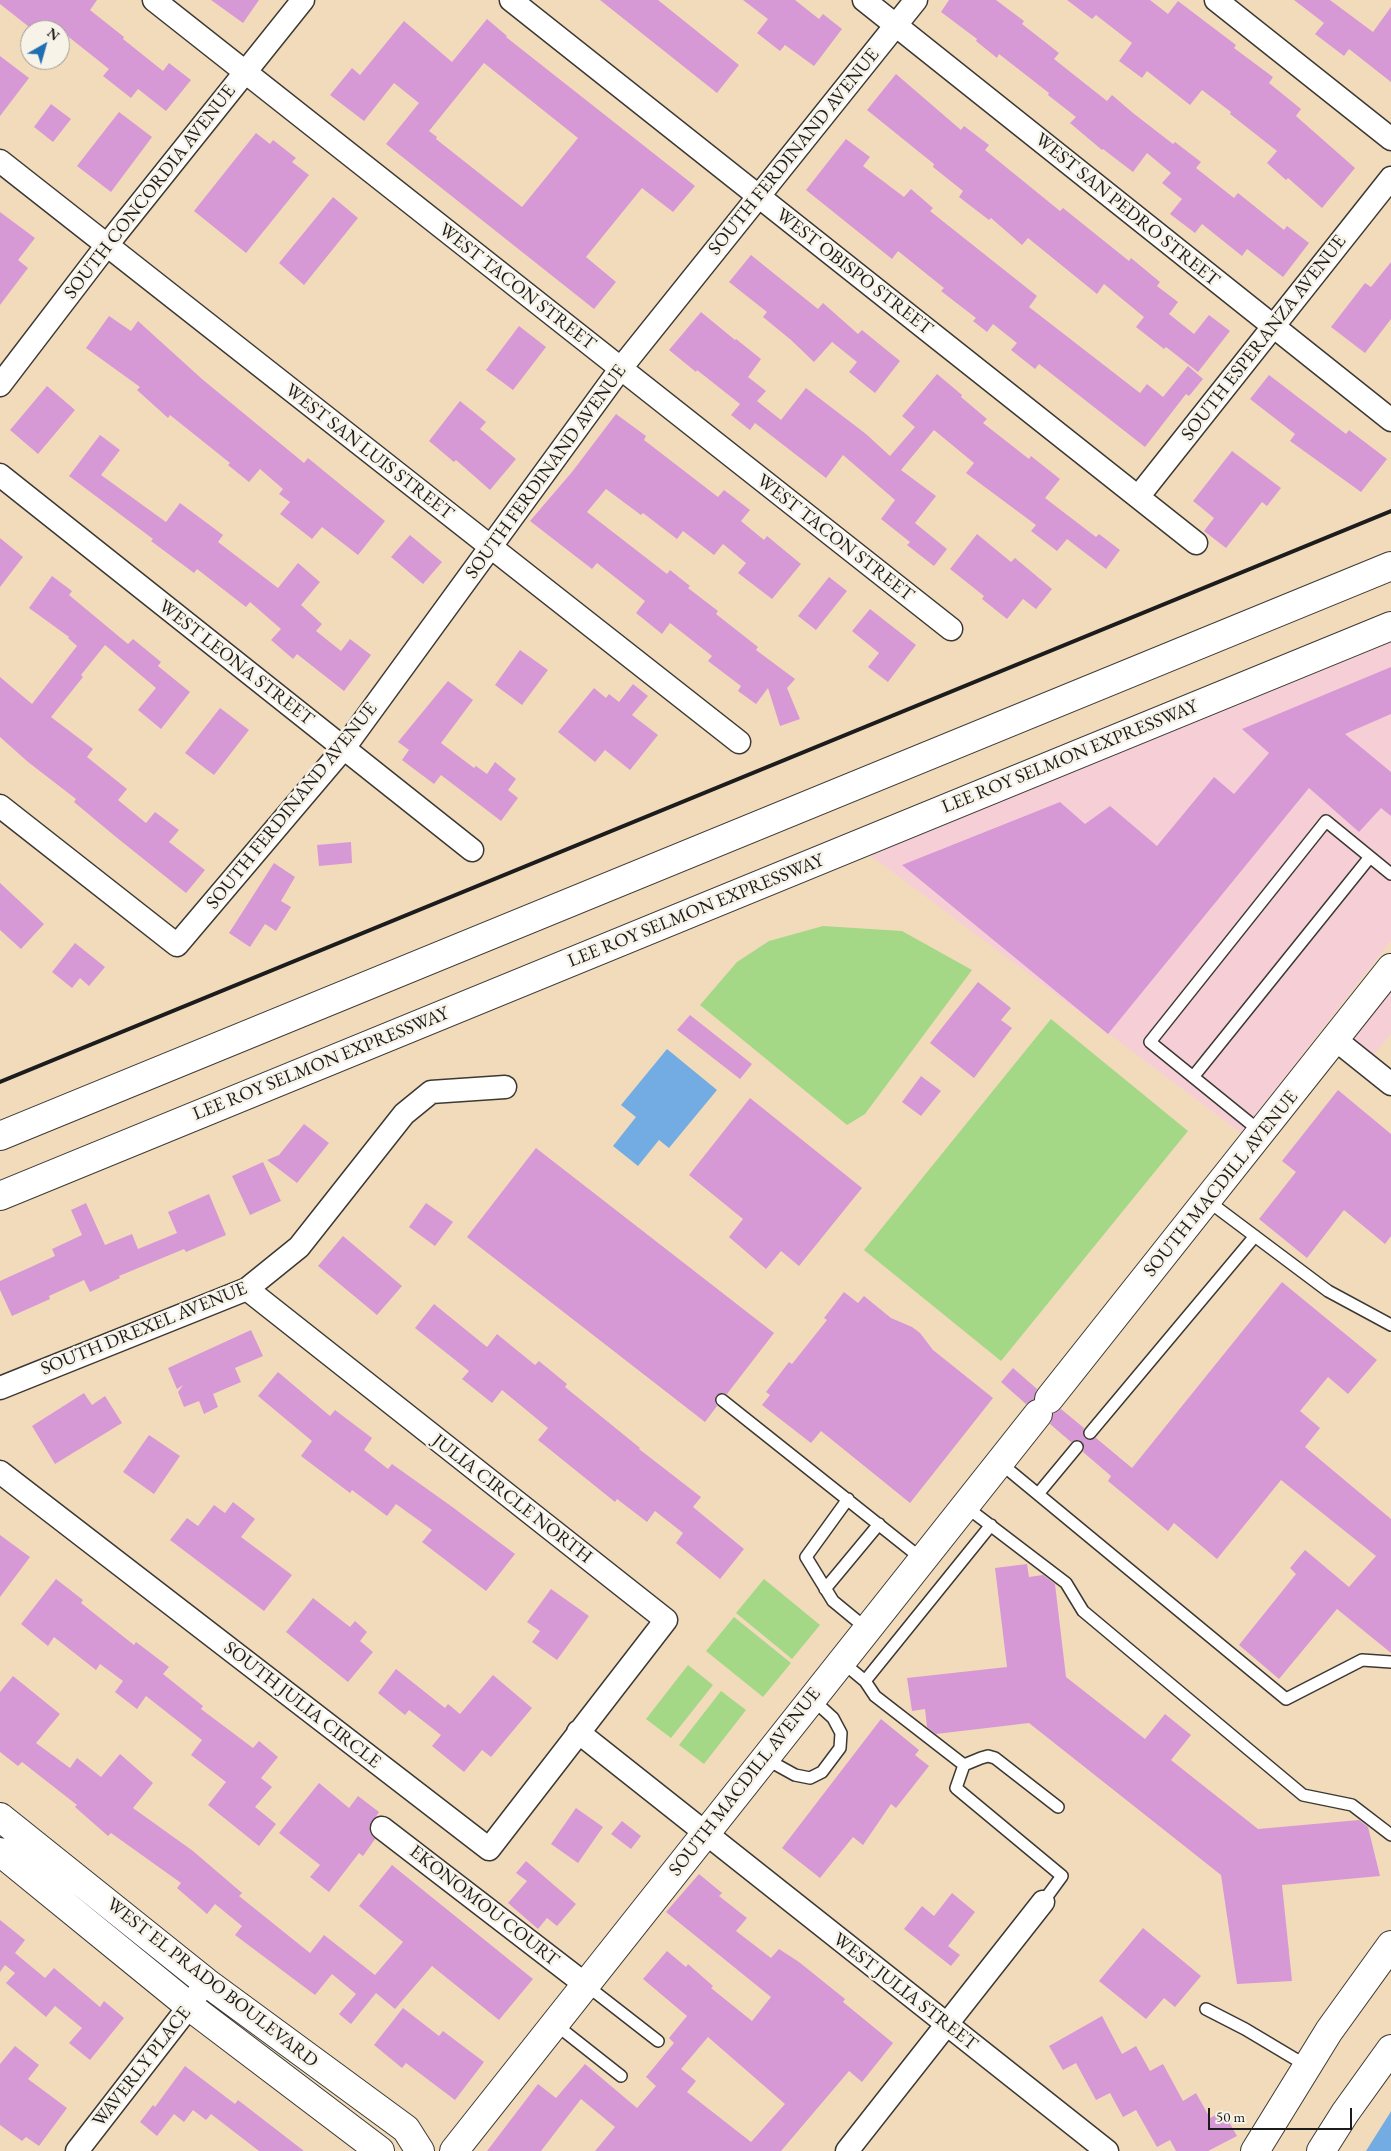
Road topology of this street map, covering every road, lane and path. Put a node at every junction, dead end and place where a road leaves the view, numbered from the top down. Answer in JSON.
{"nodes":[{"id":1,"x":154,"y":0,"type":"edge"},
{"id":2,"x":303,"y":0,"type":"edge"},
{"id":3,"x":511,"y":0,"type":"edge"},
{"id":4,"x":864,"y":0,"type":"edge"},
{"id":5,"x":916,"y":0,"type":"edge"},
{"id":6,"x":1216,"y":0,"type":"edge"},
{"id":7,"x":896,"y":26,"type":"junction"},
{"id":8,"x":245,"y":72,"type":"junction"},
{"id":9,"x":1391,"y":139,"type":"edge"},
{"id":10,"x":0,"y":161,"type":"edge"},
{"id":11,"x":1391,"y":178,"type":"edge"},
{"id":12,"x":759,"y":197,"type":"junction"},
{"id":13,"x":107,"y":245,"type":"junction"},
{"id":14,"x":1274,"y":326,"type":"junction"},
{"id":15,"x":621,"y":368,"type":"junction"},
{"id":16,"x":0,"y":386,"type":"edge"},
{"id":17,"x":1391,"y":420,"type":"edge"},
{"id":18,"x":0,"y":475,"type":"edge"},
{"id":19,"x":1138,"y":497,"type":"junction"},
{"id":20,"x":1196,"y":543,"type":"dead end"},
{"id":21,"x":490,"y":547,"type":"junction"},
{"id":22,"x":1391,"y":566,"type":"edge"},
{"id":23,"x":1391,"y":626,"type":"edge"},
{"id":24,"x":951,"y":630,"type":"dead end"},
{"id":25,"x":739,"y":742,"type":"dead end"},
{"id":26,"x":344,"y":748,"type":"junction"},
{"id":27,"x":0,"y":806,"type":"edge"},
{"id":28,"x":472,"y":850,"type":"dead end"},
{"id":29,"x":1370,"y":857,"type":"junction"},
{"id":30,"x":1391,"y":874,"type":"edge"},
{"id":31,"x":1391,"y":968,"type":"edge"},
{"id":32,"x":1336,"y":1040,"type":"junction"},
{"id":33,"x":1193,"y":1077,"type":"junction"},
{"id":34,"x":1391,"y":1084,"type":"edge"},
{"id":35,"x":505,"y":1087,"type":"dead end"},
{"id":36,"x":1261,"y":1133,"type":"junction"},
{"id":37,"x":0,"y":1136,"type":"edge"},
{"id":38,"x":0,"y":1196,"type":"edge"},
{"id":39,"x":1208,"y":1201,"type":"junction"},
{"id":40,"x":1255,"y":1236,"type":"junction"},
{"id":41,"x":247,"y":1289,"type":"junction"},
{"id":42,"x":1391,"y":1325,"type":"edge"},
{"id":43,"x":0,"y":1388,"type":"edge"},
{"id":44,"x":722,"y":1400,"type":"dead end"},
{"id":45,"x":1090,"y":1433,"type":"dead end"},
{"id":46,"x":1077,"y":1448,"type":"dead end"},
{"id":47,"x":999,"y":1462,"type":"junction"},
{"id":48,"x":0,"y":1472,"type":"edge"},
{"id":49,"x":1038,"y":1494,"type":"junction"},
{"id":50,"x":848,"y":1499,"type":"junction"},
{"id":51,"x":965,"y":1506,"type":"junction"},
{"id":52,"x":879,"y":1524,"type":"junction"},
{"id":53,"x":991,"y":1525,"type":"junction"},
{"id":54,"x":922,"y":1559,"type":"junction"},
{"id":55,"x":825,"y":1589,"type":"junction"},
{"id":56,"x":867,"y":1629,"type":"junction"},
{"id":57,"x":841,"y":1662,"type":"junction"},
{"id":58,"x":1391,"y":1662,"type":"edge"},
{"id":59,"x":865,"y":1681,"type":"junction"},
{"id":60,"x":812,"y":1698,"type":"junction"},
{"id":61,"x":578,"y":1732,"type":"junction"},
{"id":62,"x":764,"y":1758,"type":"junction"},
{"id":63,"x":964,"y":1765,"type":"junction"},
{"id":64,"x":1058,"y":1807,"type":"dead end"},
{"id":65,"x":0,"y":1817,"type":"edge"},
{"id":66,"x":382,"y":1828,"type":"dead end"},
{"id":67,"x":704,"y":1834,"type":"junction"},
{"id":68,"x":1391,"y":1835,"type":"edge"},
{"id":69,"x":0,"y":1852,"type":"edge"},
{"id":70,"x":1043,"y":1902,"type":"joint"},
{"id":71,"x":1391,"y":1945,"type":"edge"},
{"id":72,"x":206,"y":1982,"type":"junction"},
{"id":73,"x":586,"y":1985,"type":"junction"},
{"id":74,"x":189,"y":2006,"type":"junction"},
{"id":75,"x":1206,"y":2009,"type":"dead end"},
{"id":76,"x":555,"y":2024,"type":"junction"},
{"id":77,"x":947,"y":2025,"type":"junction"},
{"id":78,"x":658,"y":2041,"type":"dead end"},
{"id":79,"x":1391,"y":2049,"type":"edge"},
{"id":80,"x":1306,"y":2066,"type":"junction"},
{"id":81,"x":622,"y":2076,"type":"dead end"},
{"id":82,"x":77,"y":2151,"type":"edge"},
{"id":83,"x":380,"y":2151,"type":"edge"},
{"id":84,"x":420,"y":2151,"type":"edge"},
{"id":85,"x":454,"y":2151,"type":"edge"},
{"id":86,"x":847,"y":2151,"type":"edge"},
{"id":87,"x":1107,"y":2151,"type":"edge"},
{"id":88,"x":1255,"y":2151,"type":"edge"},
{"id":89,"x":1322,"y":2151,"type":"edge"}],
"edges":[{"from":1,"to":8,"type":"street","name":"WEST TACON STREET"},
{"from":2,"to":8,"type":"street","name":"SOUTH CONCORDIA AVENUE"},
{"from":3,"to":12,"type":"street","name":"WEST OBISPO STREET"},
{"from":4,"to":7,"type":"street","name":"WEST SAN PEDRO STREET"},
{"from":5,"to":7,"type":"street","name":"SOUTH FERDINAND AVENUE"},
{"from":6,"to":9,"type":"street"},
{"from":7,"to":12,"type":"street","name":"SOUTH FERDINAND AVENUE"},
{"from":7,"to":14,"type":"street","name":"WEST SAN PEDRO STREET"},
{"from":8,"to":13,"type":"street","name":"SOUTH CONCORDIA AVENUE"},
{"from":8,"to":15,"type":"street","name":"WEST TACON STREET"},
{"from":10,"to":13,"type":"street","name":"WEST SAN LUIS STREET"},
{"from":11,"to":14,"type":"street","name":"SOUTH ESPERANZA AVENUE"},
{"from":12,"to":15,"type":"street","name":"SOUTH FERDINAND AVENUE"},
{"from":12,"to":19,"type":"street","name":"WEST OBISPO STREET"},
{"from":13,"to":16,"type":"street","name":"SOUTH CONCORDIA AVENUE"},
{"from":13,"to":21,"type":"street","name":"WEST SAN LUIS STREET"},
{"from":14,"to":17,"type":"street","name":"WEST SAN PEDRO STREET"},
{"from":14,"to":19,"type":"street","name":"SOUTH ESPERANZA AVENUE"},
{"from":15,"to":21,"type":"street","name":"SOUTH FERDINAND AVENUE"},
{"from":15,"to":24,"type":"street","name":"WEST TACON STREET"},
{"from":18,"to":26,"type":"street","name":"WEST LEONA STREET"},
{"from":19,"to":20,"type":"street","name":"WEST OBISPO STREET"},
{"from":21,"to":25,"type":"street","name":"WEST SAN LUIS STREET"},
{"from":21,"to":26,"type":"street","name":"SOUTH FERDINAND AVENUE"},
{"from":22,"to":37,"type":"main road"},
{"from":23,"to":38,"type":"main road","name":"LEE ROY SELMON EXPRESSWAY"},
{"from":26,"to":27,"type":"street","name":"SOUTH FERDINAND AVENUE"},
{"from":26,"to":28,"type":"street","name":"WEST LEONA STREET"},
{"from":29,"to":30,"type":"lane"},
{"from":29,"to":33,"type":"lane"},
{"from":29,"to":33,"type":"lane"},
{"from":31,"to":32,"type":"main road","name":"SOUTH MACDILL AVENUE"},
{"from":32,"to":34,"type":"street"},
{"from":32,"to":36,"type":"main road","name":"SOUTH MACDILL AVENUE"},
{"from":33,"to":36,"type":"lane"},
{"from":35,"to":41,"type":"street","name":"SOUTH DREXEL AVENUE"},
{"from":36,"to":39,"type":"main road","name":"SOUTH MACDILL AVENUE"},
{"from":39,"to":40,"type":"lane"},
{"from":39,"to":47,"type":"main road","name":"SOUTH MACDILL AVENUE"},
{"from":40,"to":42,"type":"lane"},
{"from":40,"to":45,"type":"lane"},
{"from":41,"to":43,"type":"street","name":"SOUTH DREXEL AVENUE"},
{"from":41,"to":61,"type":"street","name":"JULIA CIRCLE NORTH"},
{"from":44,"to":50,"type":"lane"},
{"from":46,"to":49,"type":"lane"},
{"from":47,"to":49,"type":"lane"},
{"from":47,"to":51,"type":"main road","name":"SOUTH MACDILL AVENUE"},
{"from":48,"to":61,"type":"street","name":"SOUTH JULIA CIRCLE"},
{"from":49,"to":58,"type":"lane"},
{"from":50,"to":52,"type":"lane"},
{"from":50,"to":55,"type":"lane"},
{"from":51,"to":53,"type":"lane"},
{"from":51,"to":54,"type":"main road","name":"SOUTH MACDILL AVENUE"},
{"from":52,"to":54,"type":"lane"},
{"from":52,"to":55,"type":"lane"},
{"from":53,"to":59,"type":"lane"},
{"from":53,"to":68,"type":"lane"},
{"from":54,"to":56,"type":"main road","name":"SOUTH MACDILL AVENUE"},
{"from":55,"to":56,"type":"lane"},
{"from":56,"to":57,"type":"main road","name":"SOUTH MACDILL AVENUE"},
{"from":57,"to":59,"type":"lane"},
{"from":57,"to":60,"type":"main road","name":"SOUTH MACDILL AVENUE"},
{"from":59,"to":63,"type":"lane"},
{"from":60,"to":62,"type":"main road","name":"SOUTH MACDILL AVENUE"},
{"from":60,"to":62,"type":"lane"},
{"from":61,"to":67,"type":"street","name":"WEST JULIA STREET"},
{"from":62,"to":67,"type":"main road","name":"SOUTH MACDILL AVENUE"},
{"from":63,"to":64,"type":"lane"},
{"from":63,"to":70,"type":"lane"},
{"from":65,"to":72,"type":"main road","name":"WEST EL PRADO BOULEVARD"},
{"from":66,"to":73,"type":"street","name":"EKONOMOU COURT"},
{"from":67,"to":73,"type":"main road","name":"SOUTH MACDILL AVENUE"},
{"from":67,"to":77,"type":"street","name":"WEST JULIA STREET"},
{"from":69,"to":74,"type":"main road","name":"WEST EL PRADO BOULEVARD"},
{"from":70,"to":77,"type":"street"},
{"from":71,"to":80,"type":"main road"},
{"from":72,"to":74,"type":"street","name":"WAVERLY PLACE"},
{"from":72,"to":84,"type":"main road","name":"WEST EL PRADO BOULEVARD"},
{"from":73,"to":76,"type":"main road","name":"SOUTH MACDILL AVENUE"},
{"from":73,"to":78,"type":"lane"},
{"from":74,"to":82,"type":"street","name":"WAVERLY PLACE"},
{"from":74,"to":83,"type":"main road","name":"WEST EL PRADO BOULEVARD"},
{"from":75,"to":80,"type":"lane"},
{"from":76,"to":81,"type":"lane"},
{"from":76,"to":85,"type":"main road","name":"SOUTH MACDILL AVENUE"},
{"from":77,"to":86,"type":"street"},
{"from":77,"to":87,"type":"street","name":"WEST JULIA STREET"},
{"from":79,"to":89,"type":"main road"},
{"from":80,"to":88,"type":"main road"}]}
